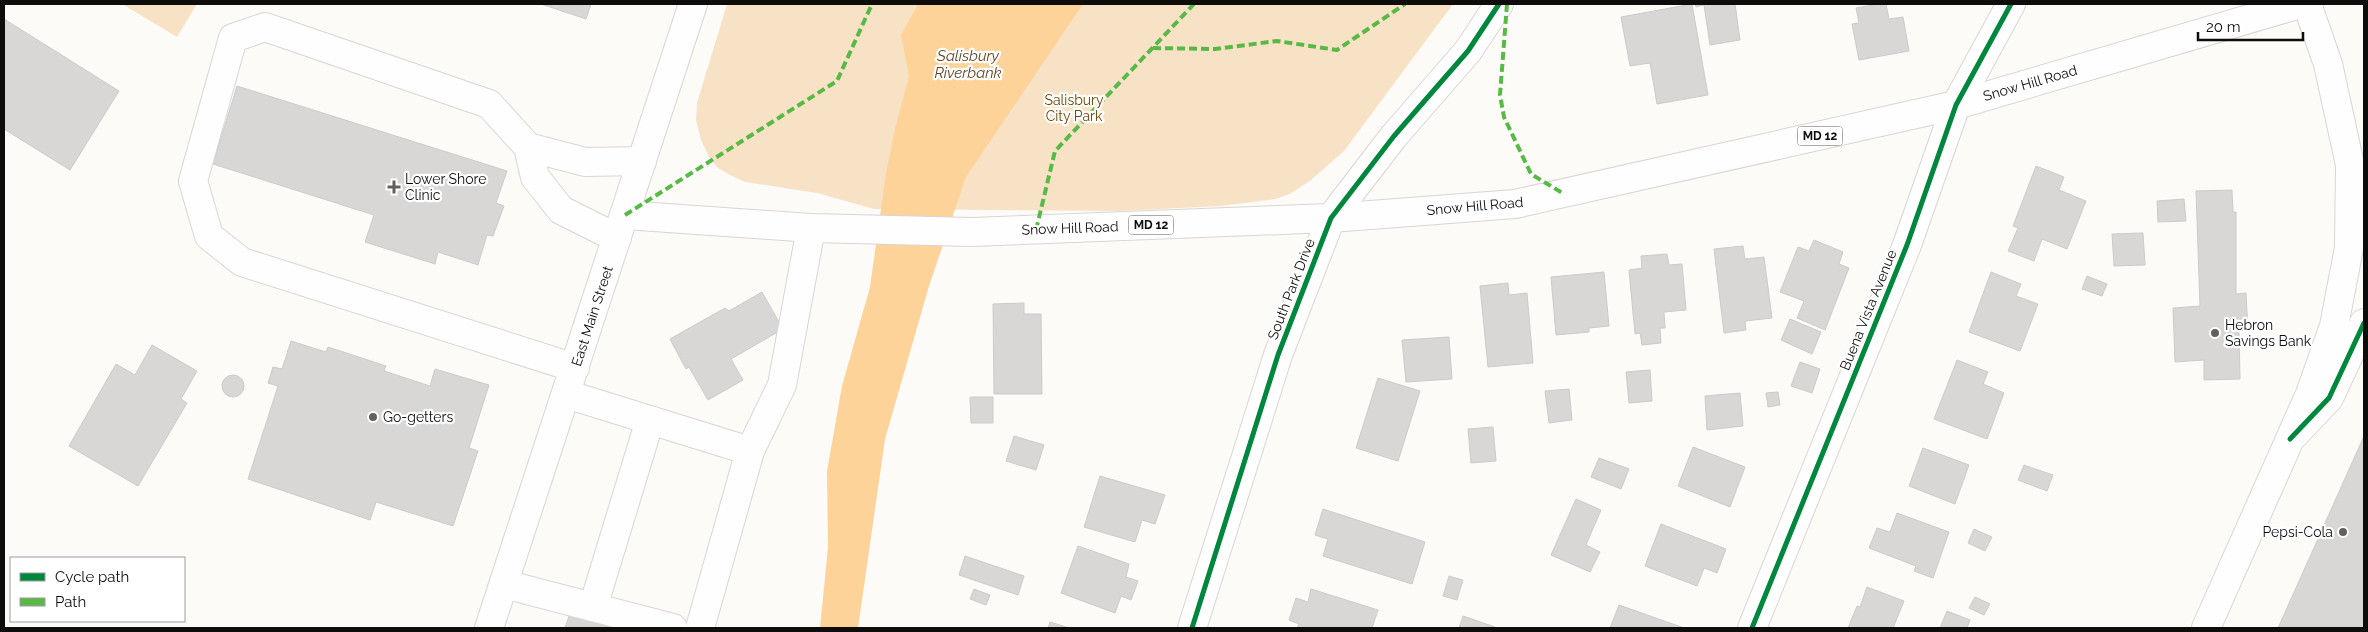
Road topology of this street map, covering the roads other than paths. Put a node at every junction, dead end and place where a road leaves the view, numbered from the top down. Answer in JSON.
{"nodes":[{"id":1,"x":693,"y":4,"type":"edge"},
{"id":2,"x":1499,"y":4,"type":"edge"},
{"id":3,"x":2011,"y":4,"type":"edge"},
{"id":4,"x":2300,"y":4,"type":"edge"},
{"id":5,"x":2307,"y":4,"type":"edge"},
{"id":6,"x":1956,"y":105,"type":"junction"},
{"id":7,"x":528,"y":147,"type":"junction"},
{"id":8,"x":642,"y":162,"type":"junction"},
{"id":9,"x":1331,"y":218,"type":"junction"},
{"id":10,"x":621,"y":226,"type":"junction"},
{"id":11,"x":811,"y":228,"type":"junction"},
{"id":12,"x":2364,"y":323,"type":"edge"},
{"id":13,"x":570,"y":381,"type":"junction"},
{"id":14,"x":650,"y":420,"type":"junction"},
{"id":15,"x":2290,"y":439,"type":"junction"},
{"id":16,"x":750,"y":451,"type":"junction"},
{"id":17,"x":504,"y":584,"type":"junction"},
{"id":18,"x":593,"y":607,"type":"junction"},
{"id":19,"x":489,"y":628,"type":"edge"},
{"id":20,"x":673,"y":628,"type":"edge"},
{"id":21,"x":700,"y":628,"type":"edge"},
{"id":22,"x":1192,"y":628,"type":"edge"},
{"id":23,"x":1752,"y":628,"type":"edge"},
{"id":24,"x":2206,"y":628,"type":"edge"}],
"edges":[{"from":1,"to":8,"type":"main road","name":"East Main Street"},
{"from":2,"to":9,"type":"main road","name":"South Park Drive"},
{"from":3,"to":6,"type":"main road","name":"Buena Vista Avenue"},
{"from":4,"to":6,"type":"main road","name":"Snow Hill Road","number":"MD 12"},
{"from":5,"to":15,"type":"main road"},
{"from":6,"to":9,"type":"main road","name":"Snow Hill Road","number":"MD 12"},
{"from":6,"to":23,"type":"main road","name":"Buena Vista Avenue"},
{"from":7,"to":8,"type":"main road"},
{"from":7,"to":10,"type":"main road"},
{"from":7,"to":13,"type":"main road"},
{"from":8,"to":10,"type":"main road","name":"East Main Street"},
{"from":9,"to":11,"type":"main road","name":"Snow Hill Road","number":"MD 12"},
{"from":9,"to":22,"type":"main road","name":"South Park Drive"},
{"from":10,"to":11,"type":"main road","name":"Snow Hill Road","number":"MD 12"},
{"from":10,"to":13,"type":"main road","name":"East Main Street"},
{"from":11,"to":16,"type":"main road"},
{"from":12,"to":15,"type":"main road"},
{"from":13,"to":14,"type":"main road"},
{"from":13,"to":17,"type":"main road","name":"East Main Street"},
{"from":14,"to":16,"type":"main road"},
{"from":14,"to":18,"type":"main road"},
{"from":15,"to":24,"type":"main road"},
{"from":16,"to":21,"type":"main road"},
{"from":17,"to":18,"type":"main road"},
{"from":17,"to":19,"type":"main road","name":"East Main Street"},
{"from":18,"to":20,"type":"main road"}]}
